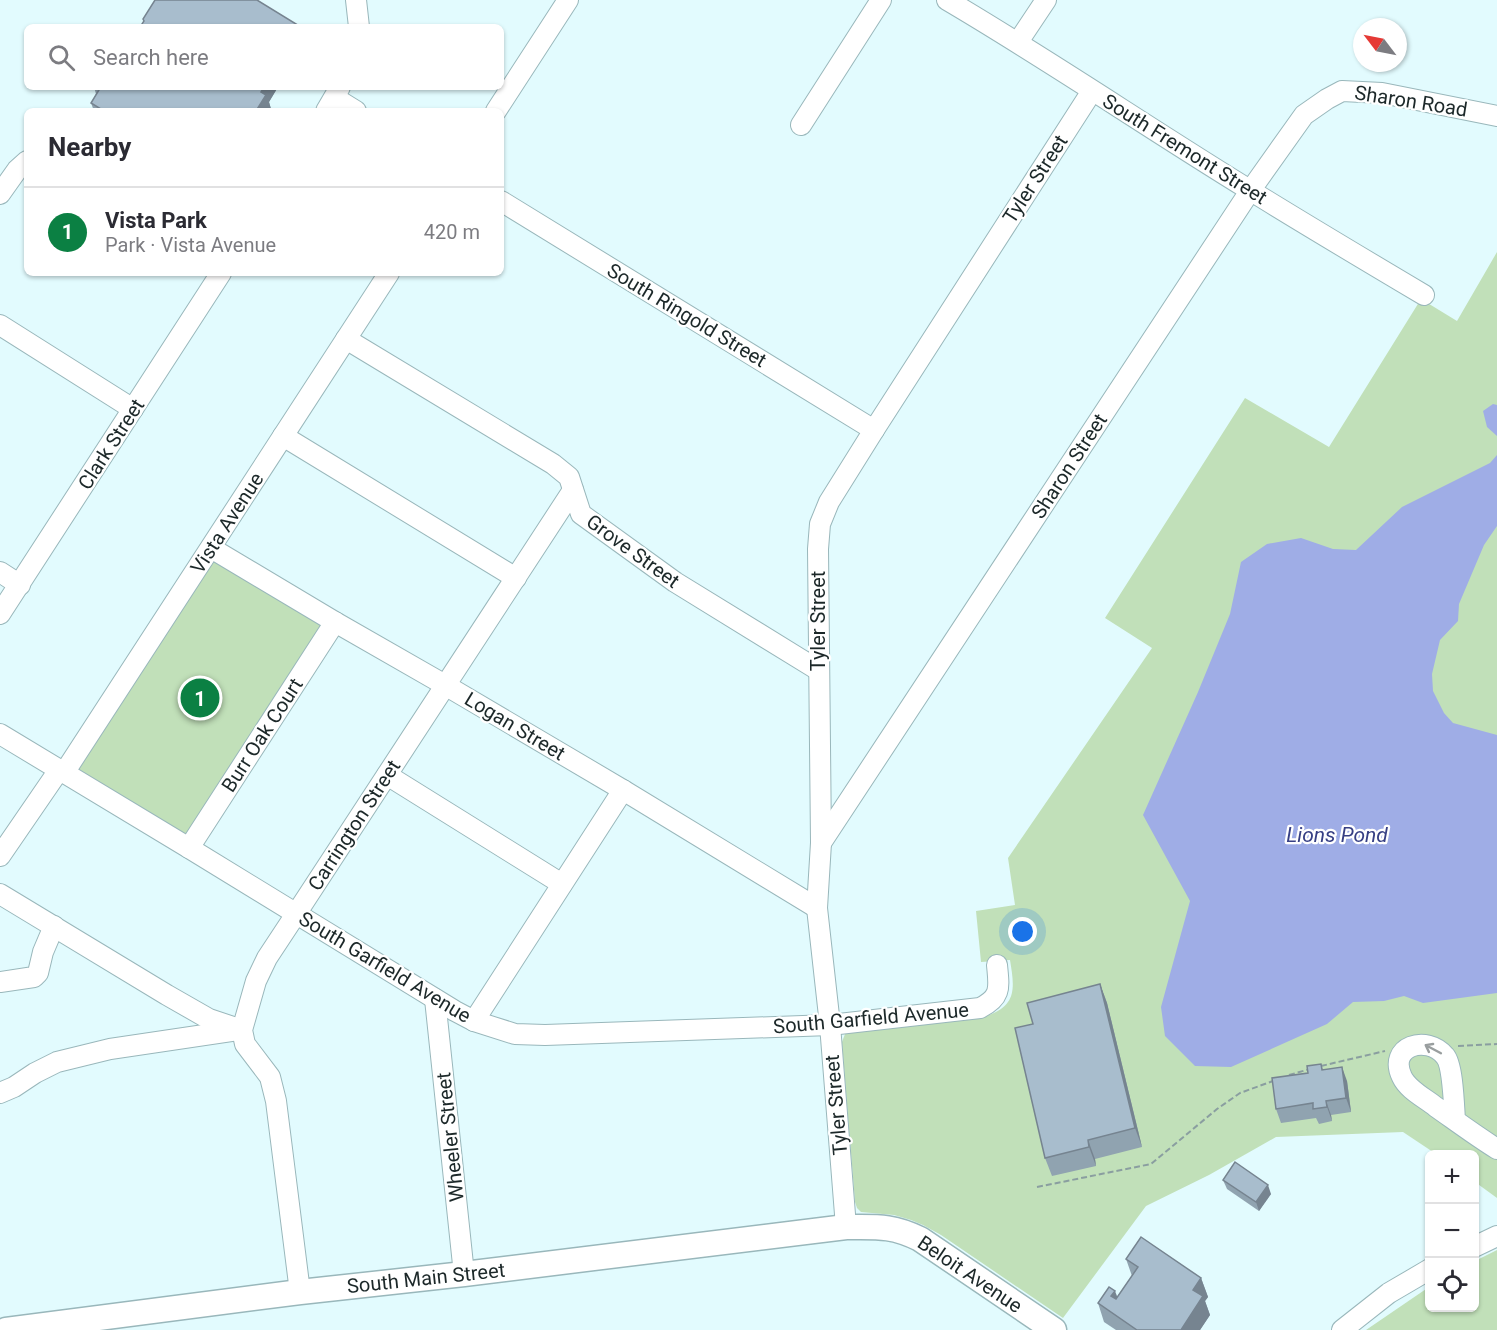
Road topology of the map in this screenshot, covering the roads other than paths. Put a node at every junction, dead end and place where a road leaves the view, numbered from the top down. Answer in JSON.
{"nodes":[{"id":1,"x":356,"y":0,"type":"edge"},
{"id":2,"x":568,"y":0,"type":"edge"},
{"id":3,"x":881,"y":0,"type":"edge"},
{"id":4,"x":947,"y":0,"type":"edge"},
{"id":5,"x":1046,"y":0,"type":"edge"},
{"id":6,"x":359,"y":24,"type":"edge"},
{"id":7,"x":1018,"y":42,"type":"junction"},
{"id":8,"x":1092,"y":91,"type":"junction"},
{"id":9,"x":334,"y":99,"type":"edge"},
{"id":10,"x":1327,"y":99,"type":"joint"},
{"id":11,"x":350,"y":108,"type":"edge"},
{"id":12,"x":498,"y":108,"type":"edge"},
{"id":13,"x":1497,"y":116,"type":"edge"},
{"id":14,"x":801,"y":125,"type":"dead end"},
{"id":15,"x":24,"y":164,"type":"edge"},
{"id":16,"x":1250,"y":191,"type":"junction"},
{"id":17,"x":0,"y":194,"type":"edge"},
{"id":18,"x":504,"y":203,"type":"edge"},
{"id":19,"x":219,"y":276,"type":"edge"},
{"id":20,"x":387,"y":276,"type":"edge"},
{"id":21,"x":1424,"y":295,"type":"dead end"},
{"id":22,"x":0,"y":325,"type":"edge"},
{"id":23,"x":346,"y":339,"type":"junction"},
{"id":24,"x":134,"y":409,"type":"junction"},
{"id":25,"x":874,"y":429,"type":"junction"},
{"id":26,"x":283,"y":436,"type":"junction"},
{"id":27,"x":573,"y":490,"type":"junction"},
{"id":28,"x":211,"y":548,"type":"junction"},
{"id":29,"x":0,"y":572,"type":"edge"},
{"id":30,"x":516,"y":578,"type":"junction"},
{"id":31,"x":21,"y":585,"type":"junction"},
{"id":32,"x":0,"y":614,"type":"edge"},
{"id":33,"x":335,"y":622,"type":"junction"},
{"id":34,"x":819,"y":670,"type":"junction"},
{"id":35,"x":446,"y":685,"type":"junction"},
{"id":36,"x":0,"y":734,"type":"edge"},
{"id":37,"x":62,"y":771,"type":"junction"},
{"id":38,"x":387,"y":775,"type":"junction"},
{"id":39,"x":623,"y":790,"type":"junction"},
{"id":40,"x":821,"y":843,"type":"junction"},
{"id":41,"x":189,"y":848,"type":"junction"},
{"id":42,"x":0,"y":855,"type":"edge"},
{"id":43,"x":562,"y":884,"type":"junction"},
{"id":44,"x":0,"y":894,"type":"edge"},
{"id":45,"x":817,"y":908,"type":"junction"},
{"id":46,"x":296,"y":914,"type":"junction"},
{"id":47,"x":54,"y":926,"type":"junction"},
{"id":48,"x":997,"y":965,"type":"dead end"},
{"id":49,"x":0,"y":982,"type":"edge"},
{"id":50,"x":435,"y":999,"type":"junction"},
{"id":51,"x":474,"y":1021,"type":"junction"},
{"id":52,"x":830,"y":1025,"type":"junction"},
{"id":53,"x":242,"y":1030,"type":"junction"},
{"id":54,"x":0,"y":1093,"type":"edge"},
{"id":55,"x":1455,"y":1120,"type":"junction"},
{"id":56,"x":1497,"y":1149,"type":"edge"},
{"id":57,"x":846,"y":1227,"type":"junction"},
{"id":58,"x":1497,"y":1236,"type":"edge"},
{"id":59,"x":1479,"y":1245,"type":"edge"},
{"id":60,"x":1425,"y":1272,"type":"edge"},
{"id":61,"x":464,"y":1274,"type":"junction"},
{"id":62,"x":300,"y":1292,"type":"junction"},
{"id":63,"x":6,"y":1330,"type":"edge"},
{"id":64,"x":1054,"y":1330,"type":"edge"},
{"id":65,"x":1342,"y":1330,"type":"edge"}],
"edges":[{"from":1,"to":6,"type":"street"},
{"from":2,"to":12,"type":"street"},
{"from":3,"to":14,"type":"street"},
{"from":4,"to":7,"type":"street","name":"South Fremont Street"},
{"from":5,"to":7,"type":"street"},
{"from":7,"to":8,"type":"street","name":"South Fremont Street"},
{"from":8,"to":16,"type":"street","name":"South Fremont Street"},
{"from":8,"to":25,"type":"street","name":"Tyler Street"},
{"from":9,"to":11,"type":"street"},
{"from":10,"to":13,"type":"street","name":"Sharon Road"},
{"from":10,"to":16,"type":"street","name":"Sharon Street"},
{"from":15,"to":17,"type":"street"},
{"from":16,"to":21,"type":"street","name":"South Fremont Street"},
{"from":16,"to":40,"type":"street","name":"Sharon Street"},
{"from":18,"to":25,"type":"street","name":"South Ringold Street"},
{"from":19,"to":24,"type":"street","name":"Clark Street"},
{"from":20,"to":23,"type":"street","name":"Vista Avenue"},
{"from":22,"to":24,"type":"street"},
{"from":23,"to":26,"type":"street","name":"Vista Avenue"},
{"from":23,"to":27,"type":"street","name":"Grove Street"},
{"from":24,"to":31,"type":"street","name":"Clark Street"},
{"from":25,"to":34,"type":"street","name":"Tyler Street"},
{"from":26,"to":28,"type":"street","name":"Vista Avenue"},
{"from":26,"to":30,"type":"street"},
{"from":27,"to":30,"type":"street","name":"Carrington Street"},
{"from":27,"to":34,"type":"street","name":"Grove Street"},
{"from":28,"to":33,"type":"street","name":"Logan Street"},
{"from":28,"to":37,"type":"street","name":"Vista Avenue"},
{"from":29,"to":31,"type":"street"},
{"from":30,"to":35,"type":"street","name":"Carrington Street"},
{"from":31,"to":32,"type":"street","name":"Clark Street"},
{"from":33,"to":35,"type":"street","name":"Logan Street"},
{"from":33,"to":41,"type":"street","name":"Burr Oak Court"},
{"from":34,"to":40,"type":"street","name":"Tyler Street"},
{"from":35,"to":38,"type":"street","name":"Carrington Street"},
{"from":35,"to":39,"type":"street","name":"Logan Street"},
{"from":36,"to":37,"type":"street","name":"South Garfield Avenue"},
{"from":37,"to":41,"type":"street","name":"South Garfield Avenue"},
{"from":37,"to":42,"type":"street","name":"Vista Avenue"},
{"from":38,"to":43,"type":"street"},
{"from":38,"to":46,"type":"street","name":"Carrington Street"},
{"from":39,"to":43,"type":"street"},
{"from":39,"to":45,"type":"street","name":"Logan Street"},
{"from":40,"to":45,"type":"street","name":"Tyler Street"},
{"from":41,"to":46,"type":"street","name":"South Garfield Avenue"},
{"from":43,"to":51,"type":"street"},
{"from":44,"to":47,"type":"street"},
{"from":45,"to":52,"type":"street","name":"Tyler Street"},
{"from":46,"to":50,"type":"street","name":"South Garfield Avenue"},
{"from":46,"to":53,"type":"street","name":"Carrington Street"},
{"from":47,"to":49,"type":"street"},
{"from":47,"to":53,"type":"street"},
{"from":48,"to":52,"type":"street","name":"South Garfield Avenue"},
{"from":50,"to":51,"type":"street","name":"South Garfield Avenue"},
{"from":50,"to":61,"type":"street","name":"Wheeler Street"},
{"from":51,"to":52,"type":"street","name":"South Garfield Avenue"},
{"from":52,"to":57,"type":"street","name":"Tyler Street"},
{"from":53,"to":54,"type":"street"},
{"from":53,"to":62,"type":"street"},
{"from":55,"to":55,"type":"street","one_way":true},
{"from":55,"to":56,"type":"street"},
{"from":57,"to":61,"type":"main road","name":"South Main Street"},
{"from":57,"to":64,"type":"main road","name":"Beloit Avenue"},
{"from":58,"to":59,"type":"street"},
{"from":60,"to":65,"type":"street"},
{"from":61,"to":62,"type":"main road","name":"South Main Street"},
{"from":62,"to":63,"type":"main road","name":"South Main Street"}]}
